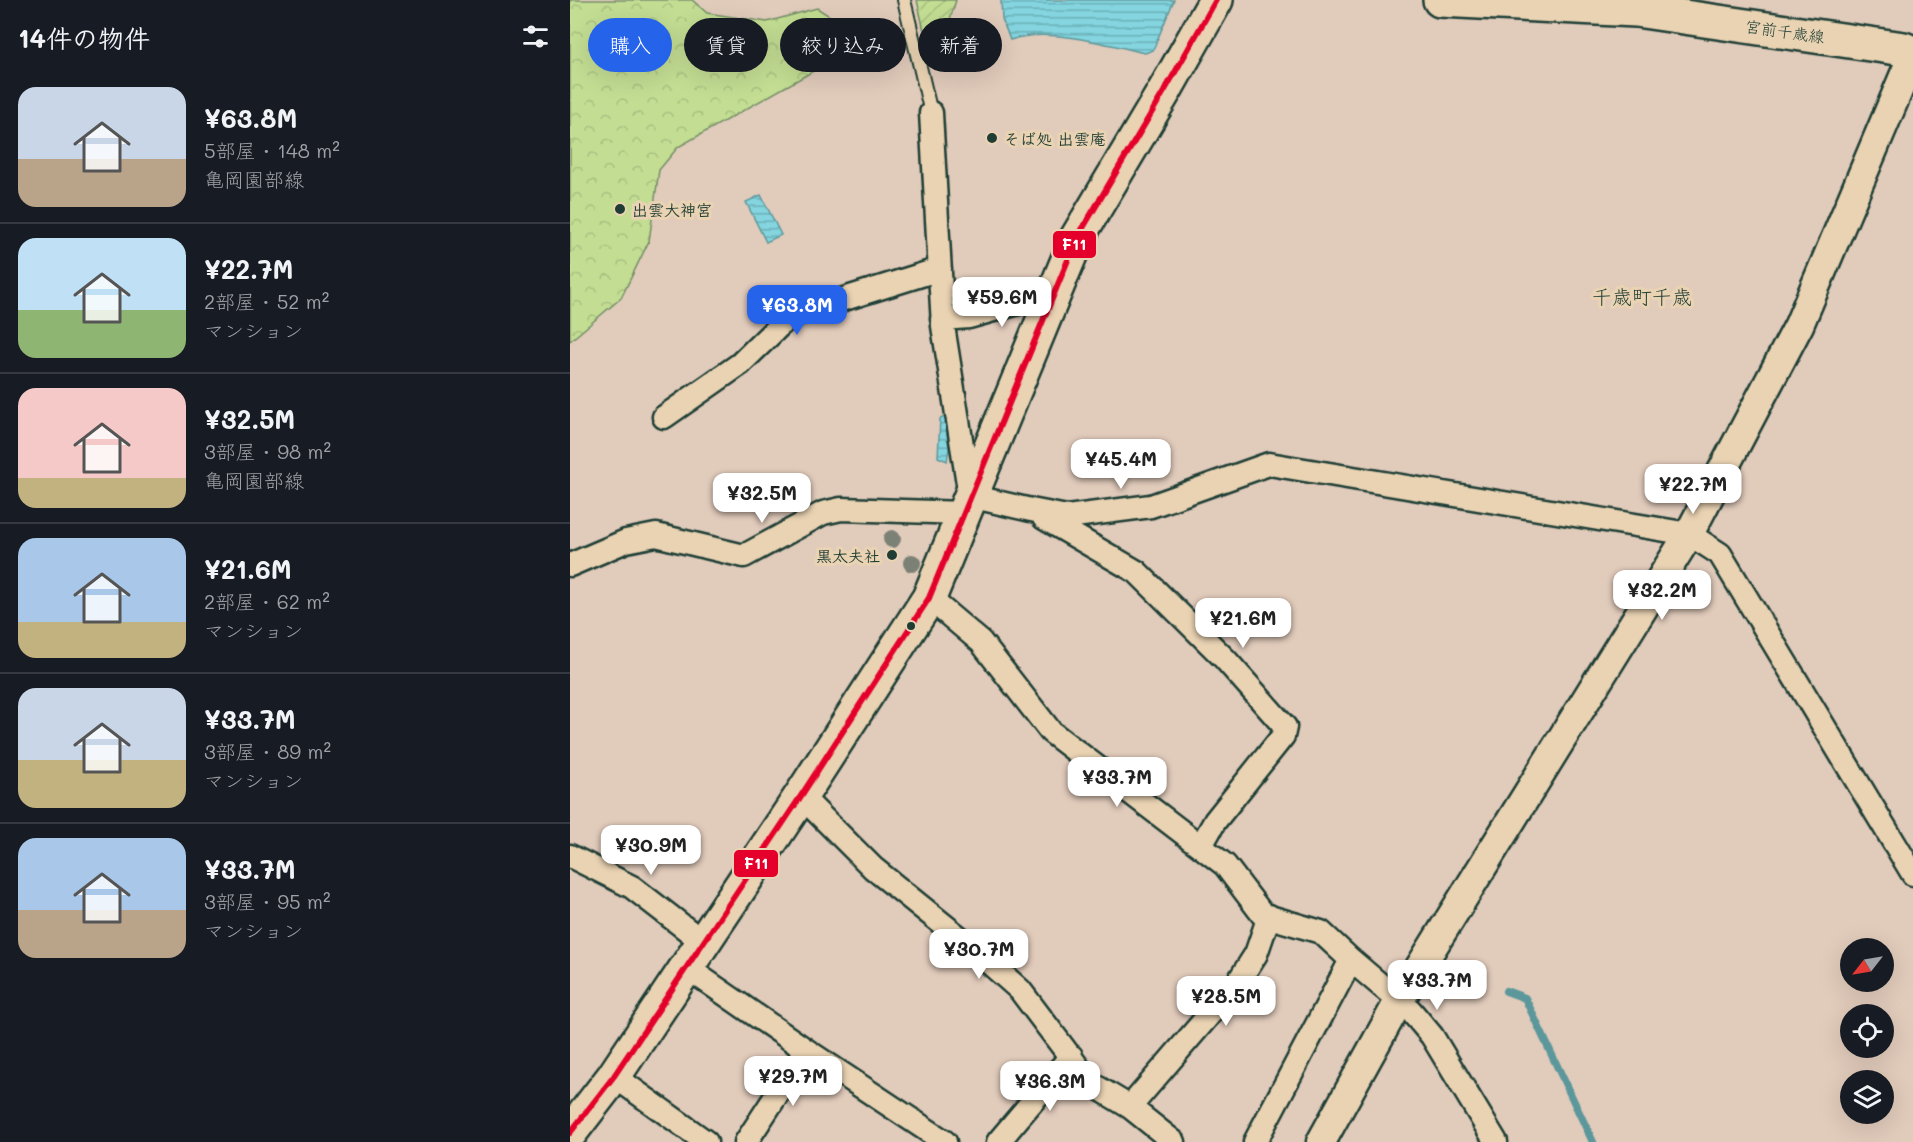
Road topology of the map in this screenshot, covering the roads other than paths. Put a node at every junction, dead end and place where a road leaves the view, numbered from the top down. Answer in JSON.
{"nodes":[{"id":1,"x":904,"y":0,"type":"edge"},
{"id":2,"x":1216,"y":0,"type":"edge"},
{"id":3,"x":1440,"y":0,"type":"edge"},
{"id":4,"x":1633,"y":5,"type":"edge"},
{"id":5,"x":1913,"y":54,"type":"edge"},
{"id":6,"x":931,"y":113,"type":"joint"},
{"id":7,"x":940,"y":269,"type":"junction"},
{"id":8,"x":1054,"y":293,"type":"junction"},
{"id":9,"x":942,"y":319,"type":"junction"},
{"id":10,"x":664,"y":417,"type":"dead end"},
{"id":11,"x":967,"y":504,"type":"junction"},
{"id":12,"x":1031,"y":510,"type":"junction"},
{"id":13,"x":1689,"y":534,"type":"junction"},
{"id":14,"x":570,"y":565,"type":"edge"},
{"id":15,"x":929,"y":598,"type":"junction"},
{"id":16,"x":801,"y":796,"type":"junction"},
{"id":17,"x":1201,"y":846,"type":"junction"},
{"id":18,"x":570,"y":856,"type":"edge"},
{"id":19,"x":1913,"y":874,"type":"edge"},
{"id":20,"x":1269,"y":916,"type":"junction"},
{"id":21,"x":695,"y":955,"type":"junction"},
{"id":22,"x":1351,"y":960,"type":"junction"},
{"id":23,"x":1399,"y":1001,"type":"junction"},
{"id":24,"x":806,"y":1050,"type":"junction"},
{"id":25,"x":1071,"y":1056,"type":"junction"},
{"id":26,"x":614,"y":1076,"type":"junction"},
{"id":27,"x":1130,"y":1107,"type":"junction"},
{"id":28,"x":574,"y":1122,"type":"edge"},
{"id":29,"x":706,"y":1142,"type":"edge"},
{"id":30,"x":746,"y":1142,"type":"edge"},
{"id":31,"x":945,"y":1142,"type":"edge"},
{"id":32,"x":998,"y":1142,"type":"edge"},
{"id":33,"x":1174,"y":1142,"type":"edge"},
{"id":34,"x":1255,"y":1142,"type":"edge"},
{"id":35,"x":1321,"y":1142,"type":"edge"},
{"id":36,"x":1496,"y":1142,"type":"edge"}],
"edges":[{"from":1,"to":6,"type":"lane"},
{"from":2,"to":8,"type":"main road"},
{"from":3,"to":4,"type":"main road","name":"宮前千歳線"},
{"from":4,"to":5,"type":"main road","name":"宮前千歳線"},
{"from":5,"to":13,"type":"street"},
{"from":6,"to":7,"type":"street"},
{"from":7,"to":9,"type":"street"},
{"from":7,"to":10,"type":"street"},
{"from":8,"to":9,"type":"street"},
{"from":8,"to":11,"type":"main road"},
{"from":9,"to":11,"type":"street"},
{"from":11,"to":12,"type":"street"},
{"from":11,"to":14,"type":"street"},
{"from":11,"to":15,"type":"main road"},
{"from":12,"to":13,"type":"street"},
{"from":12,"to":17,"type":"street"},
{"from":13,"to":19,"type":"street"},
{"from":13,"to":23,"type":"street"},
{"from":15,"to":16,"type":"main road"},
{"from":15,"to":17,"type":"street"},
{"from":16,"to":21,"type":"main road"},
{"from":16,"to":25,"type":"street"},
{"from":17,"to":20,"type":"street"},
{"from":18,"to":21,"type":"street"},
{"from":20,"to":22,"type":"street"},
{"from":20,"to":27,"type":"street"},
{"from":21,"to":24,"type":"street"},
{"from":21,"to":26,"type":"main road"},
{"from":22,"to":23,"type":"street"},
{"from":22,"to":34,"type":"street"},
{"from":23,"to":35,"type":"street"},
{"from":23,"to":36,"type":"street"},
{"from":24,"to":30,"type":"street"},
{"from":24,"to":31,"type":"street"},
{"from":25,"to":27,"type":"street"},
{"from":25,"to":32,"type":"street"},
{"from":26,"to":28,"type":"main road"},
{"from":26,"to":29,"type":"street"},
{"from":27,"to":33,"type":"street"}]}
